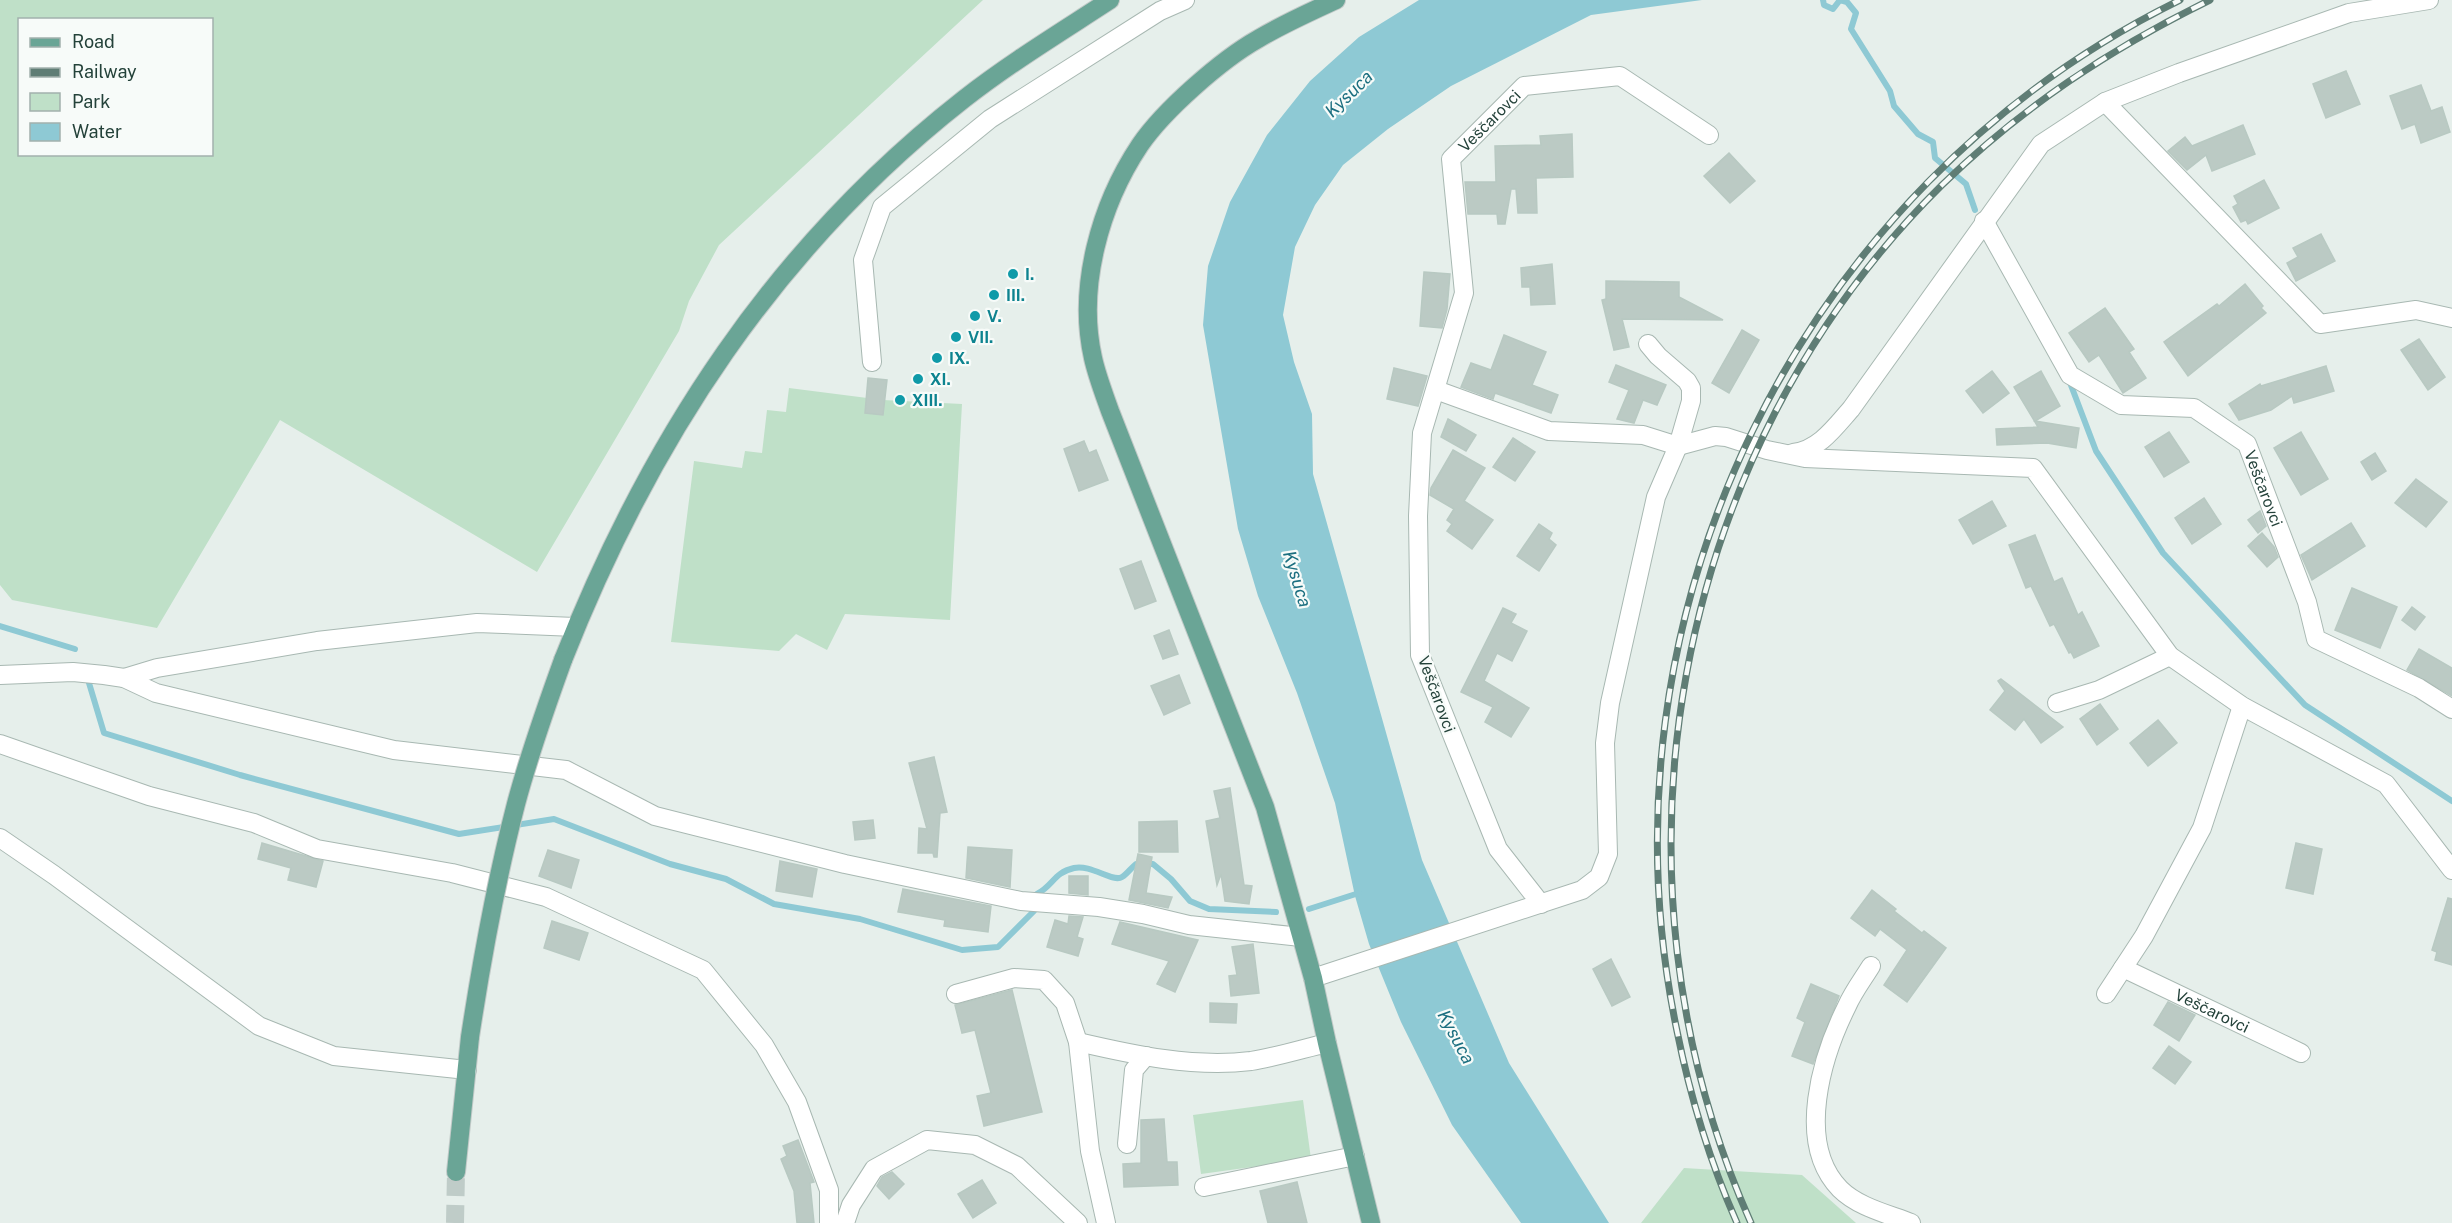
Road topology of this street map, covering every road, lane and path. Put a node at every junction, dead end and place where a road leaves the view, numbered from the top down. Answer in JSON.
{"nodes":[{"id":1,"x":1110,"y":0,"type":"edge"},
{"id":2,"x":1185,"y":0,"type":"edge"},
{"id":3,"x":1336,"y":0,"type":"edge"},
{"id":4,"x":2429,"y":0,"type":"edge"},
{"id":5,"x":2105,"y":102,"type":"junction"},
{"id":6,"x":1709,"y":135,"type":"dead end"},
{"id":7,"x":1984,"y":221,"type":"junction"},
{"id":8,"x":2452,"y":318,"type":"edge"},
{"id":9,"x":1648,"y":344,"type":"dead end"},
{"id":10,"x":872,"y":363,"type":"dead end"},
{"id":11,"x":1436,"y":390,"type":"junction"},
{"id":12,"x":1678,"y":446,"type":"junction"},
{"id":13,"x":1779,"y":452,"type":"junction"},
{"id":14,"x":575,"y":627,"type":"junction"},
{"id":15,"x":2170,"y":656,"type":"junction"},
{"id":16,"x":0,"y":675,"type":"edge"},
{"id":17,"x":124,"y":678,"type":"junction"},
{"id":18,"x":2057,"y":703,"type":"dead end"},
{"id":19,"x":2242,"y":706,"type":"junction"},
{"id":20,"x":2452,"y":709,"type":"edge"},
{"id":21,"x":0,"y":744,"type":"edge"},
{"id":22,"x":0,"y":838,"type":"edge"},
{"id":23,"x":2452,"y":870,"type":"edge"},
{"id":24,"x":1542,"y":904,"type":"junction"},
{"id":25,"x":1300,"y":937,"type":"junction"},
{"id":26,"x":1871,"y":966,"type":"dead end"},
{"id":27,"x":2123,"y":968,"type":"junction"},
{"id":28,"x":1313,"y":978,"type":"junction"},
{"id":29,"x":956,"y":994,"type":"dead end"},
{"id":30,"x":2106,"y":994,"type":"dead end"},
{"id":31,"x":1078,"y":1042,"type":"junction"},
{"id":32,"x":1327,"y":1043,"type":"junction"},
{"id":33,"x":2301,"y":1053,"type":"dead end"},
{"id":34,"x":1146,"y":1056,"type":"junction"},
{"id":35,"x":467,"y":1070,"type":"junction"},
{"id":36,"x":1127,"y":1144,"type":"dead end"},
{"id":37,"x":1355,"y":1156,"type":"junction"},
{"id":38,"x":456,"y":1172,"type":"tunnel mouth"},
{"id":39,"x":1204,"y":1187,"type":"dead end"},
{"id":40,"x":830,"y":1223,"type":"edge"},
{"id":41,"x":845,"y":1223,"type":"edge"},
{"id":42,"x":1078,"y":1223,"type":"edge"},
{"id":43,"x":1106,"y":1223,"type":"edge"},
{"id":44,"x":1371,"y":1223,"type":"edge"},
{"id":45,"x":1911,"y":1223,"type":"edge"}],
"edges":[{"from":1,"to":14,"type":"main road"},
{"from":2,"to":10,"type":"street"},
{"from":3,"to":25,"type":"main road"},
{"from":4,"to":5,"type":"street"},
{"from":5,"to":7,"type":"street"},
{"from":5,"to":8,"type":"street"},
{"from":6,"to":11,"type":"street","name":"Veščarovci"},
{"from":7,"to":13,"type":"street"},
{"from":7,"to":20,"type":"street","name":"Veščarovci"},
{"from":9,"to":12,"type":"street"},
{"from":11,"to":12,"type":"street"},
{"from":11,"to":24,"type":"street","name":"Veščarovci"},
{"from":12,"to":13,"type":"street"},
{"from":12,"to":24,"type":"street"},
{"from":13,"to":15,"type":"street"},
{"from":14,"to":17,"type":"street"},
{"from":14,"to":35,"type":"main road","bridge":true},
{"from":15,"to":18,"type":"street"},
{"from":15,"to":19,"type":"street"},
{"from":16,"to":17,"type":"street"},
{"from":17,"to":25,"type":"street"},
{"from":19,"to":23,"type":"street"},
{"from":19,"to":27,"type":"street"},
{"from":21,"to":40,"type":"street"},
{"from":22,"to":35,"type":"street"},
{"from":24,"to":28,"type":"street"},
{"from":25,"to":28,"type":"main road"},
{"from":26,"to":45,"type":"street"},
{"from":27,"to":30,"type":"street"},
{"from":27,"to":33,"type":"street","name":"Veščarovci"},
{"from":28,"to":32,"type":"main road"},
{"from":29,"to":31,"type":"street"},
{"from":31,"to":34,"type":"street"},
{"from":31,"to":43,"type":"street"},
{"from":32,"to":34,"type":"street"},
{"from":32,"to":37,"type":"main road"},
{"from":34,"to":36,"type":"street"},
{"from":35,"to":38,"type":"main road"},
{"from":37,"to":39,"type":"street"},
{"from":37,"to":44,"type":"main road"},
{"from":41,"to":42,"type":"street"}]}
